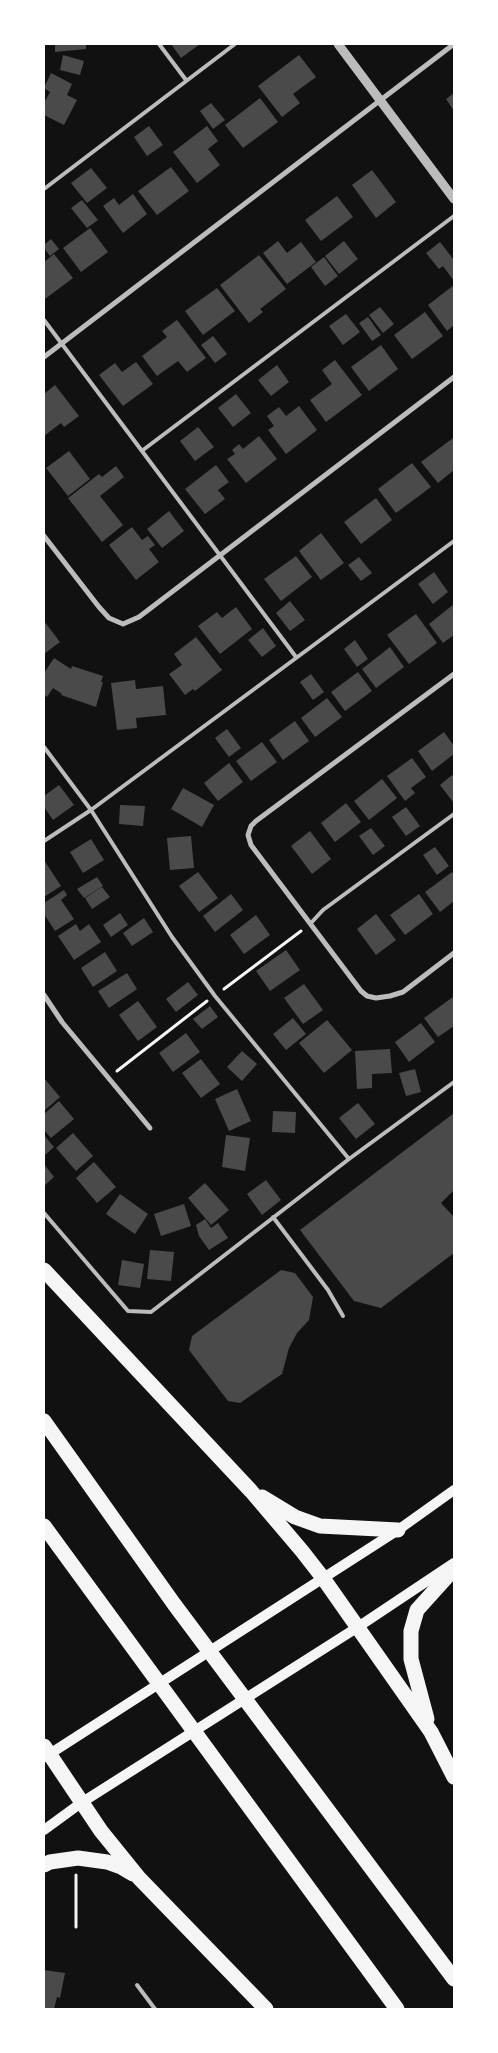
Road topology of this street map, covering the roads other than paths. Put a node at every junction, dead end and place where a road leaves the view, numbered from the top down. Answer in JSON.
{"nodes":[{"id":1,"x":159,"y":44,"type":"edge"},
{"id":2,"x":234,"y":44,"type":"edge"},
{"id":3,"x":338,"y":44,"type":"edge"},
{"id":4,"x":454,"y":44,"type":"edge"},
{"id":5,"x":186,"y":80,"type":"junction"},
{"id":6,"x":381,"y":101,"type":"junction"},
{"id":7,"x":44,"y":189,"type":"edge"},
{"id":8,"x":454,"y":199,"type":"edge"},
{"id":9,"x":454,"y":216,"type":"edge"},
{"id":10,"x":44,"y":320,"type":"edge"},
{"id":11,"x":62,"y":343,"type":"junction"},
{"id":12,"x":44,"y":357,"type":"edge"},
{"id":13,"x":454,"y":377,"type":"edge"},
{"id":14,"x":143,"y":450,"type":"junction"},
{"id":15,"x":44,"y":536,"type":"edge"},
{"id":16,"x":454,"y":542,"type":"edge"},
{"id":17,"x":219,"y":554,"type":"junction"},
{"id":18,"x":296,"y":657,"type":"junction"},
{"id":19,"x":454,"y":674,"type":"edge"},
{"id":20,"x":44,"y":747,"type":"edge"},
{"id":21,"x":91,"y":810,"type":"junction"},
{"id":22,"x":454,"y":814,"type":"edge"},
{"id":23,"x":44,"y":841,"type":"edge"},
{"id":24,"x":311,"y":922,"type":"junction"},
{"id":25,"x":454,"y":953,"type":"edge"},
{"id":26,"x":44,"y":995,"type":"edge"},
{"id":27,"x":454,"y":1082,"type":"edge"},
{"id":28,"x":150,"y":1128,"type":"dead end"},
{"id":29,"x":349,"y":1159,"type":"junction"},
{"id":30,"x":44,"y":1213,"type":"edge"},
{"id":31,"x":273,"y":1217,"type":"junction"},
{"id":32,"x":44,"y":1270,"type":"edge"},
{"id":33,"x":343,"y":1316,"type":"dead end"},
{"id":34,"x":44,"y":1421,"type":"edge"},
{"id":35,"x":454,"y":1490,"type":"edge"},
{"id":36,"x":251,"y":1491,"type":"junction"},
{"id":37,"x":44,"y":1526,"type":"edge"},
{"id":38,"x":398,"y":1530,"type":"junction"},
{"id":39,"x":454,"y":1562,"type":"edge"},
{"id":40,"x":454,"y":1569,"type":"edge"},
{"id":41,"x":323,"y":1578,"type":"junction"},
{"id":42,"x":358,"y":1627,"type":"junction"},
{"id":43,"x":431,"y":1732,"type":"junction"},
{"id":44,"x":45,"y":1753,"type":"edge"},
{"id":45,"x":454,"y":1777,"type":"edge"},
{"id":46,"x":81,"y":1803,"type":"junction"},
{"id":47,"x":44,"y":1830,"type":"edge"},
{"id":48,"x":44,"y":1865,"type":"edge"},
{"id":49,"x":139,"y":1878,"type":"junction"},
{"id":50,"x":454,"y":1979,"type":"edge"},
{"id":51,"x":137,"y":1985,"type":"dead end"},
{"id":52,"x":155,"y":2009,"type":"edge"},
{"id":53,"x":266,"y":2009,"type":"edge"},
{"id":54,"x":397,"y":2009,"type":"edge"}],
"edges":[{"from":1,"to":5,"type":"lane"},
{"from":2,"to":5,"type":"lane"},
{"from":3,"to":6,"type":"street"},
{"from":4,"to":6,"type":"street"},
{"from":5,"to":7,"type":"lane"},
{"from":6,"to":8,"type":"street"},
{"from":6,"to":11,"type":"street"},
{"from":9,"to":14,"type":"lane"},
{"from":10,"to":11,"type":"lane"},
{"from":11,"to":12,"type":"street"},
{"from":11,"to":14,"type":"lane"},
{"from":13,"to":17,"type":"street"},
{"from":14,"to":17,"type":"lane"},
{"from":15,"to":17,"type":"street"},
{"from":16,"to":18,"type":"lane"},
{"from":17,"to":18,"type":"lane"},
{"from":18,"to":21,"type":"lane"},
{"from":19,"to":24,"type":"street"},
{"from":20,"to":21,"type":"lane"},
{"from":21,"to":23,"type":"lane"},
{"from":21,"to":29,"type":"lane"},
{"from":22,"to":24,"type":"lane"},
{"from":24,"to":25,"type":"street"},
{"from":26,"to":28,"type":"street"},
{"from":27,"to":29,"type":"lane"},
{"from":29,"to":31,"type":"lane"},
{"from":30,"to":31,"type":"lane"},
{"from":31,"to":33,"type":"lane"},
{"from":32,"to":36,"type":"highway"},
{"from":34,"to":50,"type":"highway"},
{"from":35,"to":38,"type":"main road"},
{"from":36,"to":38,"type":"highway"},
{"from":36,"to":41,"type":"highway"},
{"from":37,"to":54,"type":"highway"},
{"from":38,"to":41,"type":"main road"},
{"from":39,"to":42,"type":"main road"},
{"from":40,"to":43,"type":"highway"},
{"from":41,"to":42,"type":"highway"},
{"from":41,"to":44,"type":"main road"},
{"from":42,"to":43,"type":"highway"},
{"from":42,"to":46,"type":"main road"},
{"from":43,"to":45,"type":"highway"},
{"from":44,"to":46,"type":"highway"},
{"from":46,"to":47,"type":"main road"},
{"from":46,"to":49,"type":"highway"},
{"from":48,"to":49,"type":"highway"},
{"from":49,"to":53,"type":"highway"},
{"from":51,"to":52,"type":"lane"}]}
